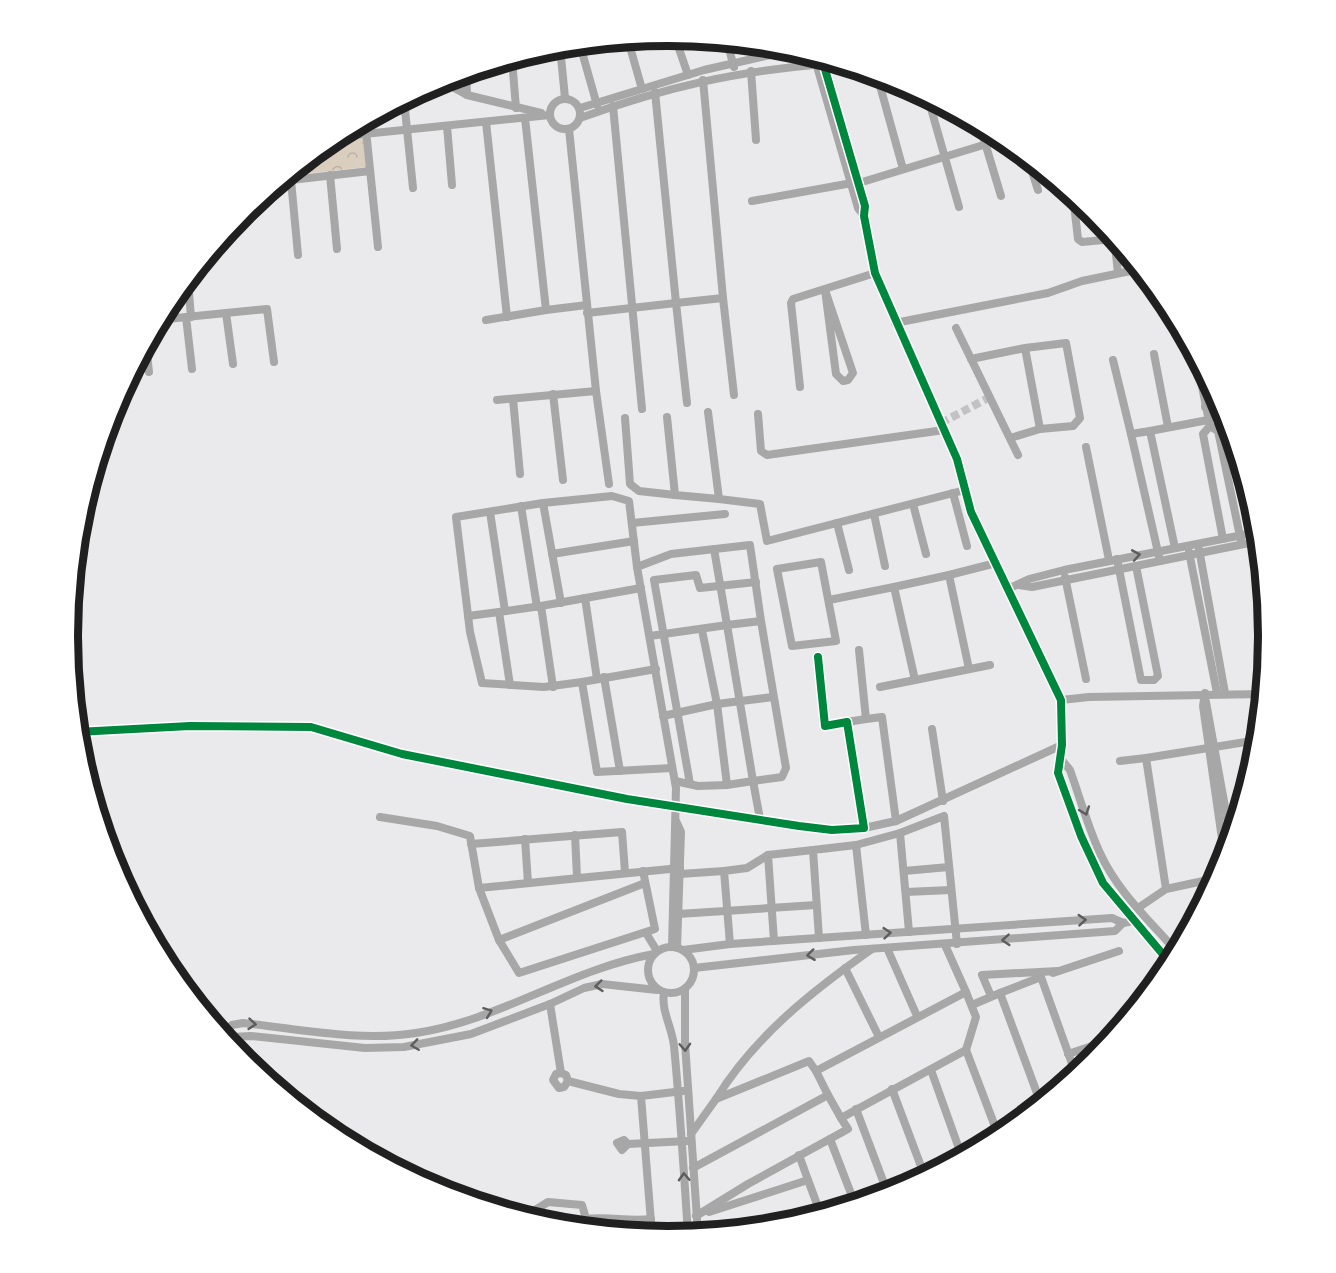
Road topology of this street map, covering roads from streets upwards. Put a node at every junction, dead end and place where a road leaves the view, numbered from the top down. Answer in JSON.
{"nodes":[{"id":1,"x":678,"y":47,"type":"edge"},
{"id":2,"x":630,"y":48,"type":"edge"},
{"id":3,"x":729,"y":50,"type":"edge"},
{"id":4,"x":582,"y":53,"type":"edge"},
{"id":5,"x":767,"y":55,"type":"edge"},
{"id":6,"x":561,"y":57,"type":"edge"},
{"id":7,"x":733,"y":63,"type":"junction"},
{"id":8,"x":805,"y":63,"type":"edge"},
{"id":9,"x":821,"y":67,"type":"edge"},
{"id":10,"x":513,"y":68,"type":"edge"},
{"id":11,"x":751,"y":71,"type":"junction"},
{"id":12,"x":735,"y":73,"type":"junction"},
{"id":13,"x":688,"y":75,"type":"junction"},
{"id":14,"x":703,"y":80,"type":"junction"},
{"id":15,"x":466,"y":82,"type":"edge"},
{"id":16,"x":880,"y":86,"type":"edge"},
{"id":17,"x":452,"y":87,"type":"edge"},
{"id":18,"x":642,"y":89,"type":"junction"},
{"id":19,"x":655,"y":92,"type":"junction"},
{"id":20,"x":467,"y":96,"type":"junction"},
{"id":21,"x":565,"y":98,"type":"junction"},
{"id":22,"x":597,"y":105,"type":"junction"},
{"id":23,"x":613,"y":106,"type":"junction"},
{"id":24,"x":405,"y":108,"type":"edge"},
{"id":25,"x":516,"y":108,"type":"junction"},
{"id":26,"x":580,"y":108,"type":"junction"},
{"id":27,"x":931,"y":108,"type":"edge"},
{"id":28,"x":550,"y":115,"type":"junction"},
{"id":29,"x":525,"y":118,"type":"junction"},
{"id":30,"x":580,"y":118,"type":"junction"},
{"id":31,"x":486,"y":122,"type":"junction"},
{"id":32,"x":447,"y":126,"type":"junction"},
{"id":33,"x":569,"y":129,"type":"junction"},
{"id":34,"x":366,"y":130,"type":"edge"},
{"id":35,"x":407,"y":130,"type":"junction"},
{"id":36,"x":366,"y":134,"type":"junction"},
{"id":37,"x":359,"y":135,"type":"edge"},
{"id":38,"x":983,"y":138,"type":"edge"},
{"id":39,"x":756,"y":140,"type":"dead end"},
{"id":40,"x":990,"y":143,"type":"edge"},
{"id":41,"x":985,"y":144,"type":"junction"},
{"id":42,"x":944,"y":158,"type":"junction"},
{"id":43,"x":903,"y":169,"type":"junction"},
{"id":44,"x":370,"y":171,"type":"junction"},
{"id":45,"x":1032,"y":172,"type":"edge"},
{"id":46,"x":330,"y":175,"type":"junction"},
{"id":47,"x":299,"y":177,"type":"edge"},
{"id":48,"x":291,"y":183,"type":"edge"},
{"id":49,"x":855,"y":183,"type":"junction"},
{"id":50,"x":452,"y":185,"type":"dead end"},
{"id":51,"x":413,"y":188,"type":"dead end"},
{"id":52,"x":1038,"y":190,"type":"dead end"},
{"id":53,"x":1001,"y":196,"type":"dead end"},
{"id":54,"x":752,"y":201,"type":"dead end"},
{"id":55,"x":959,"y":207,"type":"dead end"},
{"id":56,"x":1075,"y":209,"type":"edge"},
{"id":57,"x":1104,"y":239,"type":"edge"},
{"id":58,"x":378,"y":247,"type":"dead end"},
{"id":59,"x":337,"y":249,"type":"dead end"},
{"id":60,"x":1116,"y":251,"type":"edge"},
{"id":61,"x":298,"y":255,"type":"dead end"},
{"id":62,"x":1131,"y":271,"type":"edge"},
{"id":63,"x":875,"y":273,"type":"junction"},
{"id":64,"x":1118,"y":273,"type":"junction"},
{"id":65,"x":825,"y":290,"type":"junction"},
{"id":66,"x":188,"y":294,"type":"edge"},
{"id":67,"x":723,"y":298,"type":"junction"},
{"id":68,"x":676,"y":303,"type":"junction"},
{"id":69,"x":632,"y":307,"type":"junction"},
{"id":70,"x":587,"y":309,"type":"junction"},
{"id":71,"x":546,"y":310,"type":"junction"},
{"id":72,"x":226,"y":313,"type":"junction"},
{"id":73,"x":188,"y":317,"type":"junction"},
{"id":74,"x":507,"y":317,"type":"junction"},
{"id":75,"x":171,"y":319,"type":"edge"},
{"id":76,"x":486,"y":320,"type":"dead end"},
{"id":77,"x":895,"y":323,"type":"junction"},
{"id":78,"x":956,"y":328,"type":"dead end"},
{"id":79,"x":1025,"y":348,"type":"junction"},
{"id":80,"x":1154,"y":354,"type":"dead end"},
{"id":81,"x":148,"y":359,"type":"edge"},
{"id":82,"x":971,"y":359,"type":"junction"},
{"id":83,"x":1113,"y":360,"type":"dead end"},
{"id":84,"x":274,"y":362,"type":"dead end"},
{"id":85,"x":233,"y":364,"type":"dead end"},
{"id":86,"x":192,"y":369,"type":"dead end"},
{"id":87,"x":149,"y":372,"type":"dead end"},
{"id":88,"x":1201,"y":385,"type":"edge"},
{"id":89,"x":800,"y":387,"type":"dead end"},
{"id":90,"x":596,"y":391,"type":"junction"},
{"id":91,"x":553,"y":394,"type":"junction"},
{"id":92,"x":734,"y":395,"type":"dead end"},
{"id":93,"x":513,"y":399,"type":"junction"},
{"id":94,"x":497,"y":400,"type":"dead end"},
{"id":95,"x":687,"y":403,"type":"dead end"},
{"id":96,"x":1211,"y":406,"type":"edge"},
{"id":97,"x":1205,"y":407,"type":"junction"},
{"id":98,"x":642,"y":409,"type":"dead end"},
{"id":99,"x":708,"y":412,"type":"dead end"},
{"id":100,"x":758,"y":414,"type":"dead end"},
{"id":101,"x":667,"y":417,"type":"dead end"},
{"id":102,"x":625,"y":418,"type":"dead end"},
{"id":103,"x":1209,"y":423,"type":"junction"},
{"id":104,"x":1168,"y":427,"type":"junction"},
{"id":105,"x":1040,"y":429,"type":"junction"},
{"id":106,"x":944,"y":430,"type":"junction"},
{"id":107,"x":1150,"y":431,"type":"junction"},
{"id":108,"x":1131,"y":434,"type":"junction"},
{"id":109,"x":1010,"y":438,"type":"junction"},
{"id":110,"x":1086,"y":447,"type":"dead end"},
{"id":111,"x":1018,"y":455,"type":"dead end"},
{"id":112,"x":520,"y":474,"type":"dead end"},
{"id":113,"x":563,"y":480,"type":"dead end"},
{"id":114,"x":609,"y":484,"type":"dead end"},
{"id":115,"x":964,"y":490,"type":"junction"},
{"id":116,"x":953,"y":493,"type":"junction"},
{"id":117,"x":675,"y":495,"type":"junction"},
{"id":118,"x":720,"y":499,"type":"junction"},
{"id":119,"x":543,"y":503,"type":"junction"},
{"id":120,"x":913,"y":504,"type":"junction"},
{"id":121,"x":521,"y":506,"type":"junction"},
{"id":122,"x":490,"y":512,"type":"junction"},
{"id":123,"x":873,"y":513,"type":"junction"},
{"id":124,"x":725,"y":514,"type":"dead end"},
{"id":125,"x":632,"y":523,"type":"junction"},
{"id":126,"x":837,"y":523,"type":"junction"},
{"id":127,"x":1249,"y":536,"type":"edge"},
{"id":128,"x":1222,"y":539,"type":"junction"},
{"id":129,"x":1240,"y":540,"type":"junction"},
{"id":130,"x":634,"y":541,"type":"junction"},
{"id":131,"x":1250,"y":541,"type":"edge"},
{"id":132,"x":1198,"y":543,"type":"junction"},
{"id":133,"x":1188,"y":545,"type":"junction"},
{"id":134,"x":967,"y":546,"type":"dead end"},
{"id":135,"x":1175,"y":548,"type":"junction"},
{"id":136,"x":714,"y":549,"type":"junction"},
{"id":137,"x":1157,"y":552,"type":"junction"},
{"id":138,"x":1200,"y":553,"type":"junction"},
{"id":139,"x":552,"y":554,"type":"junction"},
{"id":140,"x":926,"y":554,"type":"dead end"},
{"id":141,"x":1189,"y":556,"type":"junction"},
{"id":142,"x":1113,"y":559,"type":"junction"},
{"id":143,"x":1160,"y":561,"type":"junction"},
{"id":144,"x":996,"y":563,"type":"junction"},
{"id":145,"x":885,"y":566,"type":"dead end"},
{"id":146,"x":1136,"y":566,"type":"junction"},
{"id":147,"x":637,"y":567,"type":"junction"},
{"id":148,"x":1119,"y":569,"type":"junction"},
{"id":149,"x":849,"y":570,"type":"dead end"},
{"id":150,"x":1064,"y":570,"type":"junction"},
{"id":151,"x":949,"y":575,"type":"junction"},
{"id":152,"x":654,"y":580,"type":"junction"},
{"id":153,"x":1065,"y":581,"type":"junction"},
{"id":154,"x":756,"y":582,"type":"junction"},
{"id":155,"x":721,"y":585,"type":"junction"},
{"id":156,"x":1019,"y":585,"type":"junction"},
{"id":157,"x":641,"y":587,"type":"junction"},
{"id":158,"x":894,"y":587,"type":"junction"},
{"id":159,"x":1008,"y":588,"type":"junction"},
{"id":160,"x":585,"y":598,"type":"junction"},
{"id":161,"x":829,"y":600,"type":"junction"},
{"id":162,"x":561,"y":603,"type":"junction"},
{"id":163,"x":539,"y":606,"type":"junction"},
{"id":164,"x":502,"y":611,"type":"junction"},
{"id":165,"x":468,"y":616,"type":"junction"},
{"id":166,"x":761,"y":621,"type":"junction"},
{"id":167,"x":727,"y":625,"type":"junction"},
{"id":168,"x":702,"y":630,"type":"junction"},
{"id":169,"x":664,"y":635,"type":"junction"},
{"id":170,"x":650,"y":636,"type":"junction"},
{"id":171,"x":860,"y":651,"type":"dead end"},
{"id":172,"x":818,"y":657,"type":"dead end"},
{"id":173,"x":990,"y":665,"type":"dead end"},
{"id":174,"x":656,"y":669,"type":"junction"},
{"id":175,"x":969,"y":669,"type":"junction"},
{"id":176,"x":601,"y":678,"type":"junction"},
{"id":177,"x":1086,"y":679,"type":"dead end"},
{"id":178,"x":915,"y":680,"type":"junction"},
{"id":179,"x":582,"y":682,"type":"junction"},
{"id":180,"x":510,"y":685,"type":"junction"},
{"id":181,"x":553,"y":687,"type":"junction"},
{"id":182,"x":880,"y":687,"type":"dead end"},
{"id":183,"x":1221,"y":693,"type":"junction"},
{"id":184,"x":1255,"y":694,"type":"edge"},
{"id":185,"x":1205,"y":696,"type":"junction"},
{"id":186,"x":773,"y":697,"type":"junction"},
{"id":187,"x":1061,"y":700,"type":"junction"},
{"id":188,"x":738,"y":702,"type":"junction"},
{"id":189,"x":717,"y":704,"type":"junction"},
{"id":190,"x":676,"y":714,"type":"junction"},
{"id":191,"x":663,"y":716,"type":"junction"},
{"id":192,"x":866,"y":719,"type":"junction"},
{"id":193,"x":847,"y":722,"type":"junction"},
{"id":194,"x":932,"y":729,"type":"dead end"},
{"id":195,"x":86,"y":732,"type":"edge"},
{"id":196,"x":1248,"y":744,"type":"edge"},
{"id":197,"x":1062,"y":745,"type":"junction"},
{"id":198,"x":1212,"y":748,"type":"junction"},
{"id":199,"x":1146,"y":758,"type":"junction"},
{"id":200,"x":1061,"y":759,"type":"junction"},
{"id":201,"x":1120,"y":761,"type":"dead end"},
{"id":202,"x":672,"y":768,"type":"junction"},
{"id":203,"x":620,"y":771,"type":"junction"},
{"id":204,"x":675,"y":781,"type":"junction"},
{"id":205,"x":753,"y":781,"type":"junction"},
{"id":206,"x":690,"y":784,"type":"junction"},
{"id":207,"x":727,"y":785,"type":"junction"},
{"id":208,"x":943,"y":801,"type":"junction"},
{"id":209,"x":676,"y":807,"type":"junction"},
{"id":210,"x":380,"y":817,"type":"dead end"},
{"id":211,"x":760,"y":819,"type":"junction"},
{"id":212,"x":896,"y":821,"type":"junction"},
{"id":213,"x":1228,"y":824,"type":"edge"},
{"id":214,"x":864,"y":828,"type":"junction"},
{"id":215,"x":900,"y":833,"type":"junction"},
{"id":216,"x":575,"y":835,"type":"junction"},
{"id":217,"x":1222,"y":838,"type":"edge"},
{"id":218,"x":525,"y":839,"type":"junction"},
{"id":219,"x":471,"y":844,"type":"junction"},
{"id":220,"x":856,"y":845,"type":"junction"},
{"id":221,"x":813,"y":850,"type":"junction"},
{"id":222,"x":768,"y":855,"type":"junction"},
{"id":223,"x":949,"y":867,"type":"junction"},
{"id":224,"x":678,"y":870,"type":"junction"},
{"id":225,"x":643,"y":871,"type":"junction"},
{"id":226,"x":625,"y":872,"type":"junction"},
{"id":227,"x":724,"y":872,"type":"junction"},
{"id":228,"x":903,"y":872,"type":"junction"},
{"id":229,"x":576,"y":877,"type":"junction"},
{"id":230,"x":1204,"y":881,"type":"edge"},
{"id":231,"x":528,"y":882,"type":"junction"},
{"id":232,"x":645,"y":883,"type":"junction"},
{"id":233,"x":480,"y":888,"type":"junction"},
{"id":234,"x":1166,"y":889,"type":"junction"},
{"id":235,"x":951,"y":890,"type":"junction"},
{"id":236,"x":906,"y":892,"type":"junction"},
{"id":237,"x":816,"y":905,"type":"junction"},
{"id":238,"x":772,"y":908,"type":"junction"},
{"id":239,"x":1138,"y":908,"type":"junction"},
{"id":240,"x":728,"y":911,"type":"junction"},
{"id":241,"x":678,"y":914,"type":"junction"},
{"id":242,"x":1134,"y":921,"type":"junction"},
{"id":243,"x":1123,"y":923,"type":"junction"},
{"id":244,"x":954,"y":930,"type":"junction"},
{"id":245,"x":909,"y":932,"type":"junction"},
{"id":246,"x":645,"y":933,"type":"junction"},
{"id":247,"x":866,"y":935,"type":"junction"},
{"id":248,"x":853,"y":936,"type":"junction"},
{"id":249,"x":819,"y":938,"type":"junction"},
{"id":250,"x":499,"y":940,"type":"junction"},
{"id":251,"x":774,"y":941,"type":"junction"},
{"id":252,"x":730,"y":944,"type":"junction"},
{"id":253,"x":957,"y":944,"type":"junction"},
{"id":254,"x":945,"y":945,"type":"junction"},
{"id":255,"x":1171,"y":945,"type":"edge"},
{"id":256,"x":677,"y":948,"type":"junction"},
{"id":257,"x":887,"y":948,"type":"junction"},
{"id":258,"x":872,"y":949,"type":"junction"},
{"id":259,"x":854,"y":950,"type":"junction"},
{"id":260,"x":1119,"y":951,"type":"dead end"},
{"id":261,"x":655,"y":952,"type":"junction"},
{"id":262,"x":1164,"y":956,"type":"edge"},
{"id":263,"x":694,"y":968,"type":"junction"},
{"id":264,"x":845,"y":968,"type":"junction"},
{"id":265,"x":1058,"y":971,"type":"junction"},
{"id":266,"x":1041,"y":977,"type":"junction"},
{"id":267,"x":685,"y":989,"type":"junction"},
{"id":268,"x":661,"y":991,"type":"junction"},
{"id":269,"x":966,"y":992,"type":"junction"},
{"id":270,"x":995,"y":994,"type":"junction"},
{"id":271,"x":519,"y":1000,"type":"junction"},
{"id":272,"x":550,"y":1004,"type":"junction"},
{"id":273,"x":972,"y":1005,"type":"junction"},
{"id":274,"x":525,"y":1014,"type":"junction"},
{"id":275,"x":917,"y":1016,"type":"junction"},
{"id":276,"x":287,"y":1027,"type":"junction"},
{"id":277,"x":227,"y":1029,"type":"edge"},
{"id":278,"x":323,"y":1033,"type":"junction"},
{"id":279,"x":355,"y":1035,"type":"junction"},
{"id":280,"x":234,"y":1037,"type":"edge"},
{"id":281,"x":879,"y":1037,"type":"junction"},
{"id":282,"x":305,"y":1041,"type":"junction"},
{"id":283,"x":321,"y":1043,"type":"junction"},
{"id":284,"x":342,"y":1045,"type":"junction"},
{"id":285,"x":1092,"y":1046,"type":"edge"},
{"id":286,"x":966,"y":1050,"type":"junction"},
{"id":287,"x":1068,"y":1054,"type":"junction"},
{"id":288,"x":1072,"y":1066,"type":"edge"},
{"id":289,"x":931,"y":1070,"type":"junction"},
{"id":290,"x":816,"y":1071,"type":"junction"},
{"id":291,"x":561,"y":1073,"type":"junction"},
{"id":292,"x":568,"y":1081,"type":"junction"},
{"id":293,"x":892,"y":1089,"type":"junction"},
{"id":294,"x":683,"y":1091,"type":"junction"},
{"id":295,"x":828,"y":1095,"type":"junction"},
{"id":296,"x":641,"y":1096,"type":"junction"},
{"id":297,"x":1038,"y":1096,"type":"edge"},
{"id":298,"x":716,"y":1099,"type":"junction"},
{"id":299,"x":856,"y":1109,"type":"junction"},
{"id":300,"x":841,"y":1118,"type":"junction"},
{"id":301,"x":995,"y":1127,"type":"edge"},
{"id":302,"x":830,"y":1138,"type":"junction"},
{"id":303,"x":688,"y":1139,"type":"junction"},
{"id":304,"x":645,"y":1143,"type":"junction"},
{"id":305,"x":628,"y":1144,"type":"dead end"},
{"id":306,"x":959,"y":1149,"type":"edge"},
{"id":307,"x":799,"y":1155,"type":"junction"},
{"id":308,"x":693,"y":1168,"type":"junction"},
{"id":309,"x":922,"y":1169,"type":"edge"},
{"id":310,"x":808,"y":1180,"type":"junction"},
{"id":311,"x":885,"y":1185,"type":"edge"},
{"id":312,"x":852,"y":1197,"type":"edge"},
{"id":313,"x":818,"y":1207,"type":"edge"},
{"id":314,"x":534,"y":1211,"type":"edge"},
{"id":315,"x":696,"y":1216,"type":"junction"},
{"id":316,"x":586,"y":1219,"type":"joint"},
{"id":317,"x":651,"y":1219,"type":"junction"},
{"id":318,"x":688,"y":1225,"type":"edge"},
{"id":319,"x":697,"y":1225,"type":"edge"},
{"id":320,"x":651,"y":1226,"type":"edge"}],
"edges":[{"from":1,"to":13,"type":"street"},
{"from":2,"to":18,"type":"street"},
{"from":3,"to":7,"type":"street"},
{"from":4,"to":22,"type":"street"},
{"from":5,"to":7,"type":"street"},
{"from":6,"to":21,"type":"street"},
{"from":7,"to":12,"type":"street"},
{"from":7,"to":13,"type":"street"},
{"from":8,"to":11,"type":"street"},
{"from":9,"to":49,"type":"street"},
{"from":10,"to":25,"type":"street"},
{"from":11,"to":12,"type":"street"},
{"from":11,"to":39,"type":"street"},
{"from":12,"to":14,"type":"street"},
{"from":13,"to":18,"type":"street"},
{"from":14,"to":19,"type":"street"},
{"from":14,"to":67,"type":"street"},
{"from":15,"to":20,"type":"street"},
{"from":16,"to":43,"type":"street"},
{"from":17,"to":20,"type":"street"},
{"from":18,"to":22,"type":"street"},
{"from":19,"to":23,"type":"street"},
{"from":19,"to":68,"type":"street"},
{"from":20,"to":25,"type":"street"},
{"from":21,"to":26,"type":"street"},
{"from":21,"to":28,"type":"street"},
{"from":22,"to":26,"type":"street"},
{"from":23,"to":30,"type":"street"},
{"from":23,"to":69,"type":"street"},
{"from":24,"to":35,"type":"street"},
{"from":25,"to":28,"type":"street"},
{"from":26,"to":30,"type":"street"},
{"from":27,"to":42,"type":"street"},
{"from":28,"to":29,"type":"street"},
{"from":28,"to":33,"type":"street"},
{"from":29,"to":31,"type":"street"},
{"from":29,"to":71,"type":"street"},
{"from":30,"to":33,"type":"street"},
{"from":31,"to":32,"type":"street"},
{"from":31,"to":74,"type":"street"},
{"from":32,"to":35,"type":"street"},
{"from":32,"to":50,"type":"street"},
{"from":33,"to":70,"type":"street"},
{"from":34,"to":36,"type":"street"},
{"from":35,"to":36,"type":"street"},
{"from":35,"to":51,"type":"street"},
{"from":36,"to":37,"type":"street"},
{"from":36,"to":44,"type":"street"},
{"from":38,"to":41,"type":"street"},
{"from":40,"to":41,"type":"street"},
{"from":41,"to":42,"type":"street"},
{"from":41,"to":53,"type":"street"},
{"from":42,"to":43,"type":"street"},
{"from":42,"to":55,"type":"street"},
{"from":43,"to":49,"type":"street"},
{"from":44,"to":46,"type":"street"},
{"from":44,"to":58,"type":"street"},
{"from":45,"to":52,"type":"street"},
{"from":46,"to":47,"type":"street"},
{"from":46,"to":59,"type":"street"},
{"from":48,"to":61,"type":"street"},
{"from":49,"to":54,"type":"street"},
{"from":49,"to":63,"type":"street"},
{"from":56,"to":57,"type":"street"},
{"from":60,"to":64,"type":"street"},
{"from":62,"to":64,"type":"street"},
{"from":63,"to":65,"type":"street"},
{"from":63,"to":77,"type":"street"},
{"from":64,"to":77,"type":"street"},
{"from":65,"to":65,"type":"street"},
{"from":65,"to":89,"type":"street"},
{"from":66,"to":73,"type":"street"},
{"from":67,"to":68,"type":"street"},
{"from":67,"to":92,"type":"street"},
{"from":68,"to":69,"type":"street"},
{"from":68,"to":95,"type":"street"},
{"from":69,"to":70,"type":"street"},
{"from":69,"to":98,"type":"street"},
{"from":70,"to":71,"type":"street"},
{"from":70,"to":90,"type":"street"},
{"from":71,"to":74,"type":"street"},
{"from":72,"to":73,"type":"street"},
{"from":72,"to":84,"type":"street"},
{"from":72,"to":85,"type":"street"},
{"from":73,"to":75,"type":"street"},
{"from":73,"to":86,"type":"street"},
{"from":74,"to":76,"type":"street"},
{"from":77,"to":106,"type":"street"},
{"from":78,"to":82,"type":"street"},
{"from":79,"to":82,"type":"street"},
{"from":79,"to":105,"type":"street"},
{"from":79,"to":105,"type":"street"},
{"from":80,"to":104,"type":"street"},
{"from":81,"to":87,"type":"street"},
{"from":82,"to":109,"type":"street"},
{"from":83,"to":108,"type":"street"},
{"from":88,"to":97,"type":"street"},
{"from":90,"to":91,"type":"street"},
{"from":90,"to":114,"type":"street"},
{"from":91,"to":93,"type":"street"},
{"from":91,"to":113,"type":"street"},
{"from":93,"to":94,"type":"street"},
{"from":93,"to":112,"type":"street"},
{"from":96,"to":97,"type":"street"},
{"from":97,"to":103,"type":"street"},
{"from":99,"to":118,"type":"street"},
{"from":100,"to":106,"type":"street"},
{"from":101,"to":117,"type":"street"},
{"from":102,"to":117,"type":"street"},
{"from":103,"to":104,"type":"street"},
{"from":103,"to":128,"type":"street"},
{"from":103,"to":129,"type":"street"},
{"from":104,"to":107,"type":"street"},
{"from":105,"to":109,"type":"street"},
{"from":106,"to":115,"type":"street"},
{"from":107,"to":108,"type":"street"},
{"from":107,"to":135,"type":"street"},
{"from":108,"to":137,"type":"street"},
{"from":109,"to":111,"type":"street"},
{"from":110,"to":142,"type":"street"},
{"from":115,"to":116,"type":"street"},
{"from":115,"to":144,"type":"street"},
{"from":116,"to":120,"type":"street"},
{"from":116,"to":134,"type":"street"},
{"from":117,"to":118,"type":"street"},
{"from":118,"to":126,"type":"street"},
{"from":119,"to":121,"type":"street"},
{"from":119,"to":125,"type":"street"},
{"from":119,"to":139,"type":"street"},
{"from":120,"to":123,"type":"street"},
{"from":120,"to":140,"type":"street"},
{"from":121,"to":122,"type":"street"},
{"from":121,"to":163,"type":"street"},
{"from":122,"to":164,"type":"street"},
{"from":122,"to":165,"type":"street"},
{"from":123,"to":126,"type":"street"},
{"from":123,"to":145,"type":"street"},
{"from":124,"to":125,"type":"street"},
{"from":125,"to":130,"type":"street"},
{"from":126,"to":149,"type":"street"},
{"from":127,"to":129,"type":"street"},
{"from":128,"to":129,"type":"street"},
{"from":128,"to":132,"type":"street"},
{"from":129,"to":131,"type":"street"},
{"from":129,"to":138,"type":"street"},
{"from":130,"to":139,"type":"street"},
{"from":130,"to":147,"type":"street"},
{"from":132,"to":133,"type":"street"},
{"from":132,"to":138,"type":"street"},
{"from":133,"to":135,"type":"street"},
{"from":133,"to":141,"type":"street"},
{"from":135,"to":137,"type":"street"},
{"from":136,"to":147,"type":"street"},
{"from":136,"to":154,"type":"street"},
{"from":136,"to":155,"type":"street"},
{"from":142,"to":137,"type":"street","one_way":true},
{"from":137,"to":143,"type":"street"},
{"from":138,"to":141,"type":"street"},
{"from":138,"to":183,"type":"street"},
{"from":139,"to":162,"type":"street"},
{"from":141,"to":143,"type":"street"},
{"from":141,"to":183,"type":"street"},
{"from":142,"to":148,"type":"street"},
{"from":142,"to":150,"type":"street"},
{"from":143,"to":146,"type":"street"},
{"from":144,"to":151,"type":"street"},
{"from":144,"to":159,"type":"street"},
{"from":146,"to":148,"type":"street"},
{"from":146,"to":148,"type":"street"},
{"from":147,"to":157,"type":"street"},
{"from":148,"to":153,"type":"street"},
{"from":150,"to":153,"type":"street"},
{"from":150,"to":156,"type":"street"},
{"from":151,"to":158,"type":"street"},
{"from":151,"to":175,"type":"street"},
{"from":152,"to":155,"type":"street"},
{"from":152,"to":157,"type":"street"},
{"from":152,"to":169,"type":"street"},
{"from":153,"to":156,"type":"street"},
{"from":153,"to":177,"type":"street"},
{"from":154,"to":155,"type":"street"},
{"from":154,"to":166,"type":"street"},
{"from":155,"to":167,"type":"street"},
{"from":156,"to":159,"type":"street"},
{"from":157,"to":160,"type":"street"},
{"from":157,"to":170,"type":"street"},
{"from":158,"to":161,"type":"street"},
{"from":158,"to":178,"type":"street"},
{"from":159,"to":187,"type":"street"},
{"from":160,"to":162,"type":"street"},
{"from":160,"to":176,"type":"street"},
{"from":161,"to":161,"type":"street"},
{"from":162,"to":163,"type":"street"},
{"from":163,"to":164,"type":"street"},
{"from":163,"to":181,"type":"street"},
{"from":164,"to":165,"type":"street"},
{"from":164,"to":180,"type":"street"},
{"from":165,"to":180,"type":"street"},
{"from":166,"to":167,"type":"street"},
{"from":166,"to":186,"type":"street"},
{"from":167,"to":168,"type":"street"},
{"from":167,"to":188,"type":"street"},
{"from":168,"to":169,"type":"street"},
{"from":168,"to":189,"type":"street"},
{"from":169,"to":170,"type":"street"},
{"from":169,"to":190,"type":"street"},
{"from":170,"to":174,"type":"street"},
{"from":171,"to":192,"type":"street"},
{"from":172,"to":193,"type":"street"},
{"from":173,"to":175,"type":"street"},
{"from":174,"to":176,"type":"street"},
{"from":174,"to":191,"type":"street"},
{"from":175,"to":178,"type":"street"},
{"from":176,"to":179,"type":"street"},
{"from":176,"to":203,"type":"street"},
{"from":178,"to":182,"type":"street"},
{"from":179,"to":181,"type":"street"},
{"from":179,"to":203,"type":"street"},
{"from":180,"to":181,"type":"street"},
{"from":183,"to":184,"type":"street"},
{"from":183,"to":185,"type":"street"},
{"from":185,"to":187,"type":"street"},
{"from":185,"to":198,"type":"street"},
{"from":186,"to":188,"type":"street"},
{"from":186,"to":205,"type":"street"},
{"from":187,"to":197,"type":"street"},
{"from":188,"to":189,"type":"street"},
{"from":188,"to":205,"type":"street"},
{"from":189,"to":190,"type":"street"},
{"from":189,"to":207,"type":"street"},
{"from":190,"to":191,"type":"street"},
{"from":190,"to":206,"type":"street"},
{"from":191,"to":202,"type":"street"},
{"from":192,"to":193,"type":"street"},
{"from":192,"to":212,"type":"street"},
{"from":193,"to":214,"type":"street"},
{"from":194,"to":208,"type":"street"},
{"from":195,"to":209,"type":"street"},
{"from":196,"to":198,"type":"street"},
{"from":197,"to":200,"type":"street"},
{"from":197,"to":208,"type":"street"},
{"from":198,"to":199,"type":"street"},
{"from":198,"to":213,"type":"street"},
{"from":198,"to":217,"type":"street"},
{"from":199,"to":201,"type":"street"},
{"from":199,"to":234,"type":"street"},
{"from":200,"to":239,"type":"street","one_way":true},
{"from":200,"to":242,"type":"street"},
{"from":202,"to":203,"type":"street"},
{"from":202,"to":204,"type":"street"},
{"from":204,"to":206,"type":"street"},
{"from":204,"to":209,"type":"street"},
{"from":205,"to":207,"type":"street"},
{"from":205,"to":211,"type":"street"},
{"from":206,"to":207,"type":"street"},
{"from":208,"to":212,"type":"street"},
{"from":209,"to":211,"type":"street"},
{"from":209,"to":224,"type":"street"},
{"from":210,"to":219,"type":"street"},
{"from":211,"to":214,"type":"street"},
{"from":212,"to":214,"type":"street"},
{"from":215,"to":220,"type":"street"},
{"from":215,"to":223,"type":"street"},
{"from":215,"to":228,"type":"street"},
{"from":216,"to":218,"type":"street"},
{"from":216,"to":226,"type":"street"},
{"from":216,"to":229,"type":"street"},
{"from":218,"to":219,"type":"street"},
{"from":218,"to":231,"type":"street"},
{"from":219,"to":233,"type":"street"},
{"from":220,"to":221,"type":"street"},
{"from":220,"to":247,"type":"street"},
{"from":221,"to":222,"type":"street"},
{"from":221,"to":237,"type":"street"},
{"from":222,"to":227,"type":"street"},
{"from":222,"to":238,"type":"street"},
{"from":223,"to":228,"type":"street"},
{"from":223,"to":235,"type":"street"},
{"from":224,"to":225,"type":"street"},
{"from":224,"to":227,"type":"street"},
{"from":224,"to":241,"type":"street"},
{"from":224,"to":256,"type":"street"},
{"from":225,"to":226,"type":"street"},
{"from":225,"to":232,"type":"street"},
{"from":226,"to":229,"type":"street"},
{"from":227,"to":240,"type":"street"},
{"from":228,"to":236,"type":"street"},
{"from":229,"to":231,"type":"street"},
{"from":230,"to":234,"type":"street"},
{"from":231,"to":233,"type":"street"},
{"from":232,"to":246,"type":"street"},
{"from":232,"to":250,"type":"street"},
{"from":233,"to":250,"type":"street"},
{"from":234,"to":239,"type":"street"},
{"from":235,"to":236,"type":"street"},
{"from":235,"to":244,"type":"street"},
{"from":236,"to":245,"type":"street"},
{"from":237,"to":238,"type":"street"},
{"from":237,"to":249,"type":"street"},
{"from":238,"to":240,"type":"street"},
{"from":238,"to":251,"type":"street"},
{"from":239,"to":255,"type":"street"},
{"from":240,"to":241,"type":"street"},
{"from":240,"to":252,"type":"street"},
{"from":241,"to":256,"type":"street"},
{"from":242,"to":243,"type":"street"},
{"from":242,"to":262,"type":"street"},
{"from":244,"to":243,"type":"street","one_way":true},
{"from":243,"to":253,"type":"street","one_way":true},
{"from":244,"to":245,"type":"street"},
{"from":244,"to":253,"type":"street"},
{"from":247,"to":245,"type":"street","one_way":true},
{"from":246,"to":250,"type":"street"},
{"from":246,"to":261,"type":"street"},
{"from":247,"to":248,"type":"street"},
{"from":248,"to":249,"type":"street"},
{"from":248,"to":259,"type":"street"},
{"from":249,"to":251,"type":"street"},
{"from":251,"to":252,"type":"street"},
{"from":252,"to":256,"type":"street"},
{"from":253,"to":254,"type":"street"},
{"from":254,"to":257,"type":"street"},
{"from":254,"to":269,"type":"street"},
{"from":256,"to":261,"type":"street"},
{"from":256,"to":263,"type":"street"},
{"from":257,"to":258,"type":"street"},
{"from":257,"to":275,"type":"street"},
{"from":258,"to":259,"type":"street"},
{"from":258,"to":264,"type":"street"},
{"from":259,"to":263,"type":"street","one_way":true},
{"from":260,"to":265,"type":"street"},
{"from":261,"to":268,"type":"street"},
{"from":261,"to":271,"type":"street"},
{"from":263,"to":267,"type":"street"},
{"from":264,"to":281,"type":"street"},
{"from":264,"to":298,"type":"street"},
{"from":265,"to":266,"type":"street"},
{"from":265,"to":270,"type":"street"},
{"from":266,"to":270,"type":"street"},
{"from":266,"to":287,"type":"street"},
{"from":267,"to":268,"type":"street"},
{"from":267,"to":294,"type":"street","one_way":true},
{"from":268,"to":272,"type":"street","one_way":true},
{"from":268,"to":294,"type":"street"},
{"from":269,"to":273,"type":"street"},
{"from":269,"to":275,"type":"street"},
{"from":270,"to":273,"type":"street"},
{"from":270,"to":297,"type":"street"},
{"from":271,"to":274,"type":"street"},
{"from":279,"to":271,"type":"street","one_way":true},
{"from":272,"to":274,"type":"street"},
{"from":272,"to":291,"type":"street"},
{"from":273,"to":286,"type":"street"},
{"from":274,"to":284,"type":"street","one_way":true},
{"from":275,"to":281,"type":"street"},
{"from":277,"to":276,"type":"street","one_way":true},
{"from":276,"to":278,"type":"street"},
{"from":276,"to":282,"type":"street"},
{"from":278,"to":279,"type":"street"},
{"from":278,"to":283,"type":"street"},
{"from":279,"to":284,"type":"street"},
{"from":280,"to":282,"type":"street"},
{"from":281,"to":290,"type":"street"},
{"from":282,"to":283,"type":"street"},
{"from":283,"to":284,"type":"street"},
{"from":285,"to":287,"type":"street"},
{"from":286,"to":289,"type":"street"},
{"from":286,"to":301,"type":"street"},
{"from":287,"to":288,"type":"street"},
{"from":289,"to":293,"type":"street"},
{"from":289,"to":306,"type":"street"},
{"from":290,"to":295,"type":"street"},
{"from":290,"to":298,"type":"street"},
{"from":291,"to":292,"type":"street"},
{"from":291,"to":292,"type":"street"},
{"from":292,"to":296,"type":"street"},
{"from":293,"to":299,"type":"street"},
{"from":293,"to":309,"type":"street"},
{"from":294,"to":296,"type":"street"},
{"from":294,"to":303,"type":"street"},
{"from":295,"to":300,"type":"street"},
{"from":295,"to":308,"type":"street"},
{"from":296,"to":304,"type":"street"},
{"from":298,"to":303,"type":"street"},
{"from":299,"to":300,"type":"street"},
{"from":299,"to":311,"type":"street"},
{"from":300,"to":302,"type":"street"},
{"from":302,"to":307,"type":"street"},
{"from":302,"to":312,"type":"street"},
{"from":303,"to":304,"type":"street"},
{"from":303,"to":308,"type":"street"},
{"from":318,"to":303,"type":"street","one_way":true},
{"from":304,"to":305,"type":"street"},
{"from":304,"to":317,"type":"street"},
{"from":307,"to":310,"type":"street"},
{"from":307,"to":315,"type":"street"},
{"from":308,"to":315,"type":"street"},
{"from":310,"to":313,"type":"street"},
{"from":310,"to":315,"type":"street"},
{"from":314,"to":316,"type":"street"},
{"from":315,"to":319,"type":"street"},
{"from":316,"to":317,"type":"street"},
{"from":317,"to":320,"type":"street"}]}
